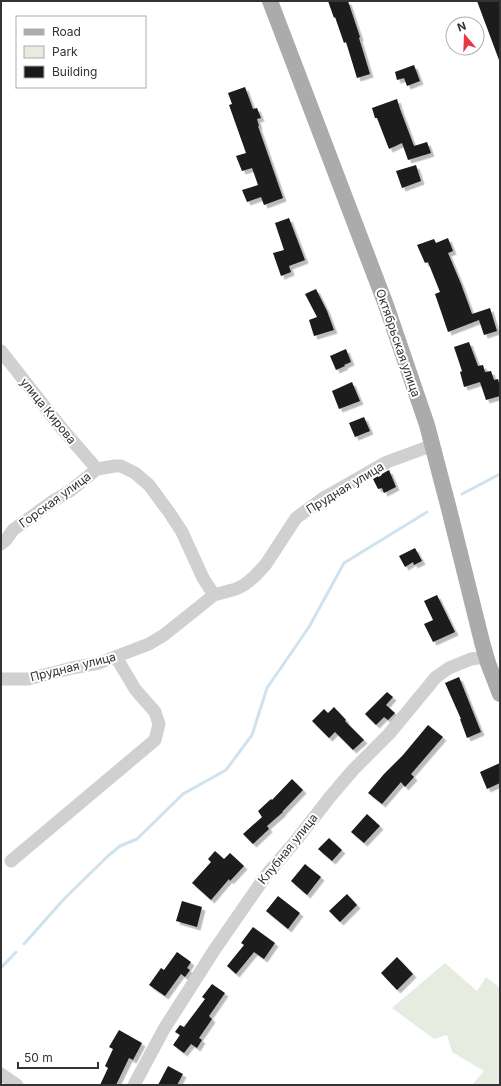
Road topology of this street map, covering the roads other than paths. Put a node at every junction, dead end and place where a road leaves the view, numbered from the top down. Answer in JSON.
{"nodes":[{"id":1,"x":270,"y":1,"type":"edge"},
{"id":2,"x":1,"y":351,"type":"edge"},
{"id":3,"x":432,"y":445,"type":"junction"},
{"id":4,"x":97,"y":469,"type":"junction"},
{"id":5,"x":1,"y":544,"type":"edge"},
{"id":6,"x":214,"y":595,"type":"junction"},
{"id":7,"x":116,"y":657,"type":"junction"},
{"id":8,"x":486,"y":657,"type":"junction"},
{"id":9,"x":1,"y":679,"type":"edge"},
{"id":10,"x":500,"y":694,"type":"edge"},
{"id":11,"x":12,"y":861,"type":"dead end"},
{"id":12,"x":1,"y":1074,"type":"edge"},
{"id":13,"x":17,"y":1085,"type":"edge"},
{"id":14,"x":134,"y":1085,"type":"edge"}],
"edges":[{"from":1,"to":3,"type":"main road","name":"Октябрьская улица"},
{"from":2,"to":4,"type":"street","name":"улица Кирова"},
{"from":3,"to":6,"type":"street","name":"Прудная улица"},
{"from":3,"to":8,"type":"main road","name":"Октябрьская улица"},
{"from":4,"to":5,"type":"street","name":"Горская улица"},
{"from":4,"to":6,"type":"street","name":"Горская улица"},
{"from":6,"to":7,"type":"street","name":"Прудная улица"},
{"from":7,"to":9,"type":"street","name":"Прудная улица"},
{"from":7,"to":11,"type":"street"},
{"from":8,"to":10,"type":"main road","name":"Октябрьская улица"},
{"from":8,"to":14,"type":"street","name":"Клубная улица"},
{"from":12,"to":13,"type":"street"}]}
